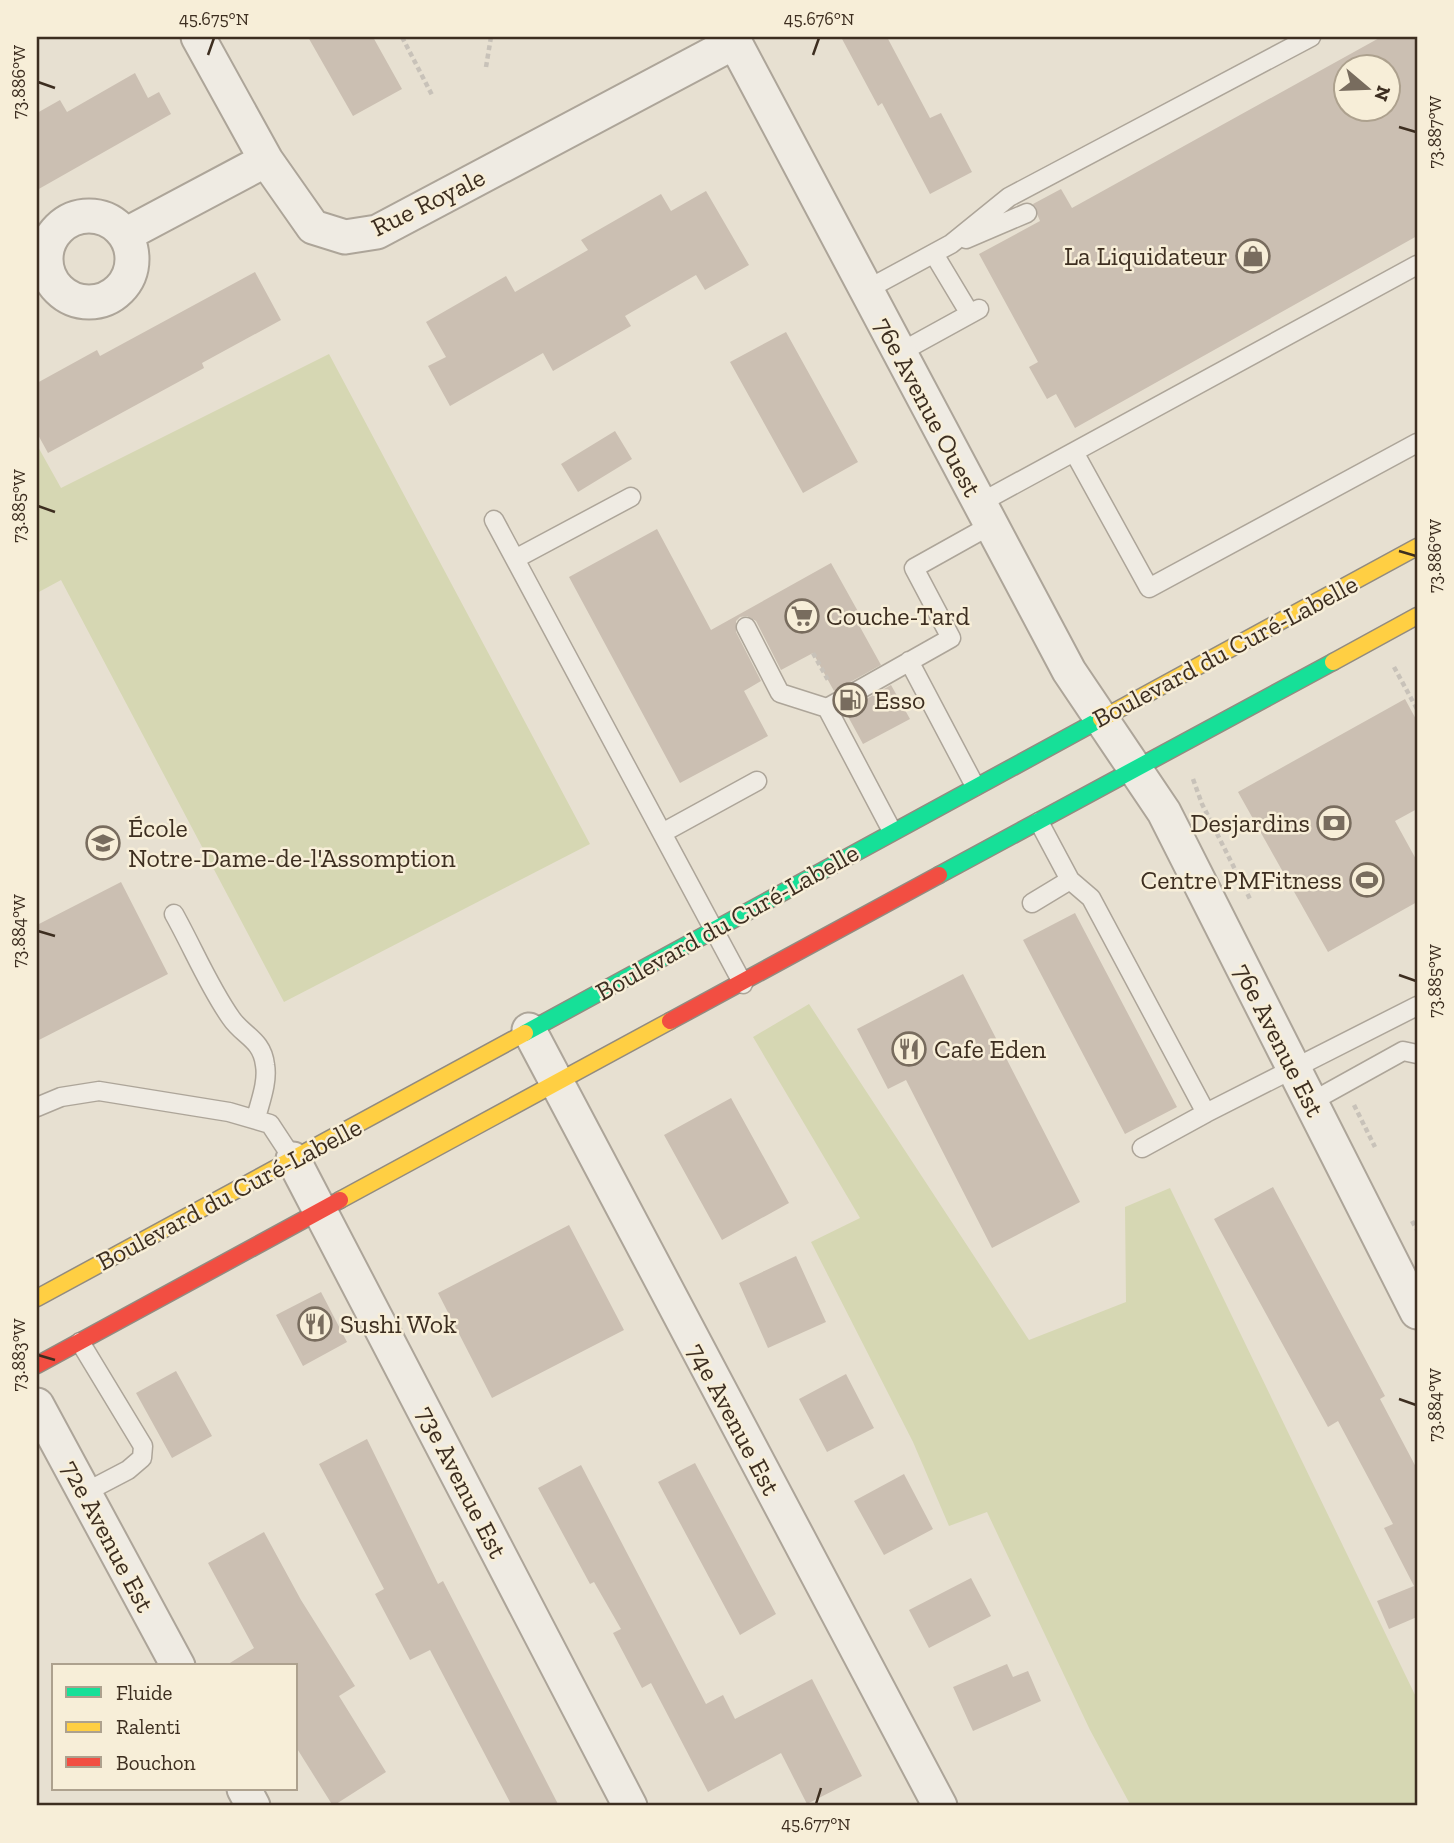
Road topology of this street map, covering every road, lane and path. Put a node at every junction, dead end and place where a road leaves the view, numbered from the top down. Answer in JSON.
{"nodes":[{"id":1,"x":198,"y":37,"type":"edge"},
{"id":2,"x":402,"y":37,"type":"edge"},
{"id":3,"x":491,"y":37,"type":"edge"},
{"id":4,"x":1311,"y":37,"type":"edge"},
{"id":5,"x":733,"y":39,"type":"edge"},
{"id":6,"x":486,"y":67,"type":"dead end"},
{"id":7,"x":432,"y":95,"type":"dead end"},
{"id":8,"x":266,"y":160,"type":"junction"},
{"id":9,"x":1027,"y":213,"type":"dead end"},
{"id":10,"x":125,"y":235,"type":"junction"},
{"id":11,"x":951,"y":244,"type":"junction"},
{"id":12,"x":934,"y":254,"type":"junction"},
{"id":13,"x":1417,"y":265,"type":"edge"},
{"id":14,"x":43,"y":280,"type":"edge"},
{"id":15,"x":866,"y":290,"type":"junction"},
{"id":16,"x":899,"y":353,"type":"junction"},
{"id":17,"x":1417,"y":443,"type":"edge"},
{"id":18,"x":1074,"y":452,"type":"junction"},
{"id":19,"x":631,"y":497,"type":"dead end"},
{"id":20,"x":985,"y":514,"type":"junction"},
{"id":21,"x":494,"y":520,"type":"dead end"},
{"id":22,"x":1417,"y":547,"type":"edge"},
{"id":23,"x":515,"y":559,"type":"junction"},
{"id":24,"x":1417,"y":616,"type":"edge"},
{"id":25,"x":1400,"y":625,"type":"junction"},
{"id":26,"x":746,"y":627,"type":"dead end"},
{"id":27,"x":1417,"y":633,"type":"edge"},
{"id":28,"x":909,"y":661,"type":"junction"},
{"id":29,"x":1391,"y":662,"type":"dead end"},
{"id":30,"x":827,"y":708,"type":"junction"},
{"id":31,"x":1417,"y":709,"type":"edge"},
{"id":32,"x":1101,"y":719,"type":"junction"},
{"id":33,"x":1137,"y":769,"type":"junction"},
{"id":34,"x":757,"y":781,"type":"dead end"},
{"id":35,"x":1195,"y":782,"type":"dead end"},
{"id":36,"x":975,"y":786,"type":"junction"},
{"id":37,"x":1202,"y":804,"type":"dead end"},
{"id":38,"x":1039,"y":822,"type":"junction"},
{"id":39,"x":892,"y":831,"type":"junction"},
{"id":40,"x":664,"y":832,"type":"junction"},
{"id":41,"x":1070,"y":880,"type":"junction"},
{"id":42,"x":1032,"y":903,"type":"dead end"},
{"id":43,"x":174,"y":914,"type":"dead end"},
{"id":44,"x":715,"y":929,"type":"junction"},
{"id":45,"x":743,"y":984,"type":"junction"},
{"id":46,"x":1417,"y":1006,"type":"edge"},
{"id":47,"x":529,"y":1030,"type":"junction"},
{"id":48,"x":1417,"y":1054,"type":"edge"},
{"id":49,"x":1293,"y":1066,"type":"junction"},
{"id":50,"x":557,"y":1085,"type":"junction"},
{"id":51,"x":1311,"y":1102,"type":"junction"},
{"id":52,"x":37,"y":1107,"type":"edge"},
{"id":53,"x":1206,"y":1113,"type":"junction"},
{"id":54,"x":256,"y":1118,"type":"junction"},
{"id":55,"x":1142,"y":1148,"type":"dead end"},
{"id":56,"x":293,"y":1159,"type":"junction"},
{"id":57,"x":321,"y":1212,"type":"junction"},
{"id":58,"x":37,"y":1298,"type":"edge"},
{"id":59,"x":1417,"y":1312,"type":"edge"},
{"id":60,"x":80,"y":1342,"type":"junction"},
{"id":61,"x":37,"y":1365,"type":"edge"},
{"id":62,"x":37,"y":1405,"type":"edge"},
{"id":63,"x":85,"y":1493,"type":"junction"},
{"id":64,"x":177,"y":1664,"type":"edge"},
{"id":65,"x":245,"y":1790,"type":"edge"},
{"id":66,"x":253,"y":1806,"type":"edge"},
{"id":67,"x":630,"y":1806,"type":"edge"},
{"id":68,"x":940,"y":1806,"type":"edge"}],
"edges":[{"from":1,"to":8,"type":"street","name":"Rue Royale"},
{"from":2,"to":7,"type":"path"},
{"from":3,"to":6,"type":"path"},
{"from":4,"to":11,"type":"lane"},
{"from":5,"to":8,"type":"street","name":"Rue Royale"},
{"from":5,"to":15,"type":"street","name":"76e Avenue Ouest"},
{"from":8,"to":10,"type":"street"},
{"from":9,"to":11,"type":"lane"},
{"from":10,"to":14,"type":"street"},
{"from":10,"to":14,"type":"street"},
{"from":11,"to":12,"type":"lane"},
{"from":12,"to":15,"type":"lane"},
{"from":12,"to":16,"type":"lane"},
{"from":13,"to":18,"type":"lane"},
{"from":15,"to":16,"type":"street","name":"76e Avenue Ouest"},
{"from":16,"to":20,"type":"street","name":"76e Avenue Ouest"},
{"from":17,"to":18,"type":"lane"},
{"from":18,"to":20,"type":"lane"},
{"from":19,"to":23,"type":"lane"},
{"from":20,"to":28,"type":"lane"},
{"from":20,"to":32,"type":"street","name":"76e Avenue Ouest"},
{"from":21,"to":23,"type":"lane"},
{"from":22,"to":32,"type":"main road","name":"Boulevard du Curé-Labelle"},
{"from":23,"to":40,"type":"lane"},
{"from":24,"to":25,"type":"main road"},
{"from":25,"to":27,"type":"lane"},
{"from":25,"to":33,"type":"main road"},
{"from":26,"to":30,"type":"lane"},
{"from":28,"to":30,"type":"lane"},
{"from":28,"to":36,"type":"lane"},
{"from":29,"to":31,"type":"path"},
{"from":30,"to":39,"type":"lane"},
{"from":32,"to":33,"type":"street","name":"76e Avenue Ouest"},
{"from":32,"to":36,"type":"main road","name":"Boulevard du Curé-Labelle"},
{"from":33,"to":38,"type":"main road"},
{"from":33,"to":49,"type":"street","name":"76e Avenue Est"},
{"from":34,"to":40,"type":"lane"},
{"from":35,"to":37,"type":"path"},
{"from":36,"to":39,"type":"main road","name":"Boulevard du Curé-Labelle"},
{"from":38,"to":41,"type":"lane"},
{"from":38,"to":45,"type":"main road"},
{"from":39,"to":44,"type":"main road","name":"Boulevard du Curé-Labelle"},
{"from":40,"to":44,"type":"lane"},
{"from":41,"to":42,"type":"lane"},
{"from":41,"to":53,"type":"lane"},
{"from":43,"to":54,"type":"lane"},
{"from":44,"to":45,"type":"lane"},
{"from":44,"to":47,"type":"main road","name":"Boulevard du Curé-Labelle"},
{"from":45,"to":50,"type":"main road"},
{"from":46,"to":49,"type":"lane"},
{"from":47,"to":50,"type":"street","name":"74e Avenue Est"},
{"from":47,"to":56,"type":"main road","name":"Boulevard du Curé-Labelle"},
{"from":48,"to":51,"type":"lane"},
{"from":49,"to":51,"type":"street","name":"76e Avenue Est"},
{"from":49,"to":53,"type":"lane"},
{"from":50,"to":57,"type":"main road"},
{"from":50,"to":68,"type":"street","name":"74e Avenue Est"},
{"from":51,"to":59,"type":"street","name":"76e Avenue Est"},
{"from":52,"to":54,"type":"lane"},
{"from":53,"to":55,"type":"lane"},
{"from":54,"to":56,"type":"lane"},
{"from":56,"to":57,"type":"street","name":"73e Avenue Est"},
{"from":56,"to":58,"type":"main road","name":"Boulevard du Curé-Labelle"},
{"from":57,"to":60,"type":"main road"},
{"from":57,"to":67,"type":"street","name":"73e Avenue Est"},
{"from":60,"to":61,"type":"main road"},
{"from":60,"to":63,"type":"lane"},
{"from":62,"to":63,"type":"street","name":"72e Avenue Est"},
{"from":63,"to":64,"type":"street","name":"72e Avenue Est"},
{"from":65,"to":66,"type":"street"}]}
